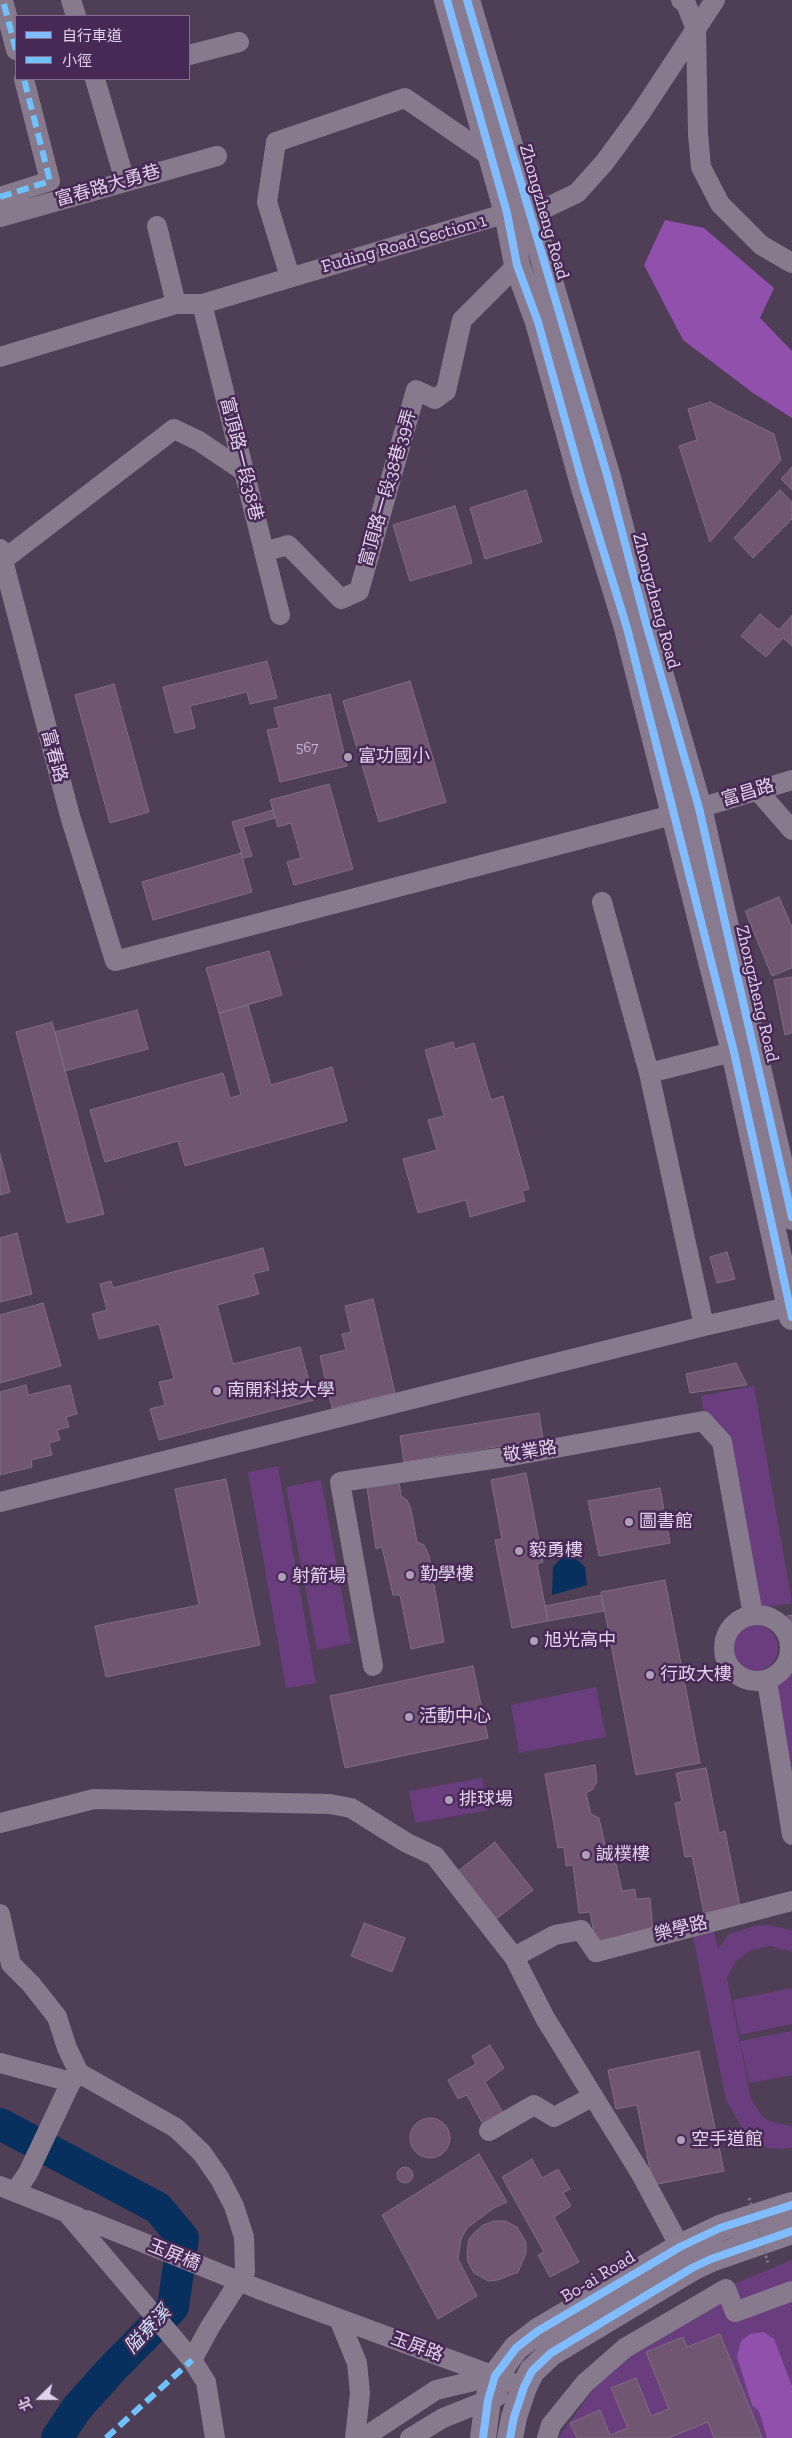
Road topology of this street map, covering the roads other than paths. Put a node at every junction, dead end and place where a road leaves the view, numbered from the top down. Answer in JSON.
{"nodes":[{"id":1,"x":71,"y":0,"type":"edge"},
{"id":2,"x":447,"y":0,"type":"edge"},
{"id":3,"x":467,"y":0,"type":"edge"},
{"id":4,"x":681,"y":0,"type":"edge"},
{"id":5,"x":715,"y":0,"type":"edge"},
{"id":6,"x":4,"y":4,"type":"dead end"},
{"id":7,"x":76,"y":15,"type":"edge"},
{"id":8,"x":696,"y":30,"type":"junction"},
{"id":9,"x":239,"y":42,"type":"dead end"},
{"id":10,"x":15,"y":46,"type":"edge"},
{"id":11,"x":190,"y":55,"type":"edge"},
{"id":12,"x":24,"y":80,"type":"edge"},
{"id":13,"x":95,"y":80,"type":"edge"},
{"id":14,"x":217,"y":156,"type":"dead end"},
{"id":15,"x":491,"y":157,"type":"junction"},
{"id":16,"x":125,"y":181,"type":"junction"},
{"id":17,"x":0,"y":197,"type":"edge"},
{"id":18,"x":518,"y":215,"type":"junction"},
{"id":19,"x":0,"y":217,"type":"edge"},
{"id":20,"x":157,"y":226,"type":"dead end"},
{"id":21,"x":792,"y":263,"type":"edge"},
{"id":22,"x":516,"y":265,"type":"junction"},
{"id":23,"x":290,"y":277,"type":"junction"},
{"id":24,"x":176,"y":304,"type":"junction"},
{"id":25,"x":202,"y":304,"type":"junction"},
{"id":26,"x":0,"y":357,"type":"edge"},
{"id":27,"x":245,"y":472,"type":"junction"},
{"id":28,"x":264,"y":552,"type":"junction"},
{"id":29,"x":2,"y":555,"type":"edge"},
{"id":30,"x":280,"y":615,"type":"dead end"},
{"id":31,"x":792,"y":780,"type":"edge"},
{"id":32,"x":758,"y":791,"type":"junction"},
{"id":33,"x":687,"y":811,"type":"junction"},
{"id":34,"x":792,"y":830,"type":"edge"},
{"id":35,"x":602,"y":902,"type":"dead end"},
{"id":36,"x":115,"y":961,"type":"joint"},
{"id":37,"x":744,"y":1049,"type":"junction"},
{"id":38,"x":649,"y":1073,"type":"junction"},
{"id":39,"x":792,"y":1217,"type":"edge"},
{"id":40,"x":791,"y":1310,"type":"edge"},
{"id":41,"x":704,"y":1326,"type":"junction"},
{"id":42,"x":0,"y":1502,"type":"edge"},
{"id":43,"x":753,"y":1615,"type":"junction"},
{"id":44,"x":791,"y":1640,"type":"edge"},
{"id":45,"x":373,"y":1666,"type":"dead end"},
{"id":46,"x":767,"y":1681,"type":"junction"},
{"id":47,"x":0,"y":1823,"type":"edge"},
{"id":48,"x":792,"y":1835,"type":"edge"},
{"id":49,"x":792,"y":1901,"type":"edge"},
{"id":50,"x":0,"y":1914,"type":"edge"},
{"id":51,"x":514,"y":1957,"type":"junction"},
{"id":52,"x":0,"y":2063,"type":"edge"},
{"id":53,"x":72,"y":2083,"type":"junction"},
{"id":54,"x":592,"y":2097,"type":"junction"},
{"id":55,"x":489,"y":2131,"type":"dead end"},
{"id":56,"x":7,"y":2189,"type":"edge"},
{"id":57,"x":792,"y":2205,"type":"edge"},
{"id":58,"x":67,"y":2213,"type":"junction"},
{"id":59,"x":792,"y":2231,"type":"edge"},
{"id":60,"x":686,"y":2258,"type":"junction"},
{"id":61,"x":261,"y":2290,"type":"joint"},
{"id":62,"x":792,"y":2290,"type":"edge"},
{"id":63,"x":339,"y":2319,"type":"junction"},
{"id":64,"x":192,"y":2360,"type":"junction"},
{"id":65,"x":524,"y":2387,"type":"junction"},
{"id":66,"x":492,"y":2388,"type":"junction"},
{"id":67,"x":215,"y":2438,"type":"edge"},
{"id":68,"x":356,"y":2438,"type":"edge"},
{"id":69,"x":363,"y":2438,"type":"edge"},
{"id":70,"x":410,"y":2438,"type":"edge"},
{"id":71,"x":483,"y":2438,"type":"edge"},
{"id":72,"x":510,"y":2438,"type":"edge"},
{"id":73,"x":547,"y":2438,"type":"edge"}],
"edges":[{"from":1,"to":7,"type":"street"},
{"from":2,"to":15,"type":"main road","name":"Zhongzheng Road"},
{"from":3,"to":18,"type":"main road","name":"Zhongzheng Road"},
{"from":4,"to":8,"type":"street"},
{"from":5,"to":8,"type":"street","name":"Fuding Road Section 1"},
{"from":6,"to":10,"type":"street"},
{"from":8,"to":18,"type":"street","name":"Fuding Road Section 1"},
{"from":8,"to":21,"type":"street"},
{"from":9,"to":11,"type":"street"},
{"from":12,"to":17,"type":"street"},
{"from":13,"to":16,"type":"street"},
{"from":14,"to":16,"type":"street","name":"富春路大勇巷"},
{"from":15,"to":18,"type":"main road","name":"Zhongzheng Road"},
{"from":15,"to":23,"type":"street"},
{"from":16,"to":19,"type":"street","name":"富春路大勇巷"},
{"from":18,"to":22,"type":"main road","name":"Zhongzheng Road"},
{"from":18,"to":23,"type":"street","name":"Fuding Road Section 1"},
{"from":18,"to":33,"type":"main road","name":"Zhongzheng Road"},
{"from":20,"to":24,"type":"street"},
{"from":22,"to":28,"type":"street","name":"富頂路一段38巷39弄"},
{"from":22,"to":33,"type":"main road","name":"Zhongzheng Road"},
{"from":23,"to":25,"type":"street","name":"Fuding Road Section 1"},
{"from":24,"to":25,"type":"street","name":"Fuding Road Section 1"},
{"from":24,"to":26,"type":"street","name":"Fuding Road Section 1"},
{"from":25,"to":27,"type":"street","name":"富頂路一段38巷"},
{"from":27,"to":28,"type":"street","name":"富頂路一段38巷"},
{"from":27,"to":29,"type":"street"},
{"from":28,"to":30,"type":"street","name":"富頂路一段38巷"},
{"from":29,"to":36,"type":"street","name":"富春路"},
{"from":31,"to":32,"type":"street","name":"富昌路"},
{"from":32,"to":33,"type":"street","name":"富昌路"},
{"from":32,"to":34,"type":"street"},
{"from":33,"to":36,"type":"street","name":"富昌路"},
{"from":33,"to":37,"type":"main road","name":"Zhongzheng Road"},
{"from":35,"to":38,"type":"street"},
{"from":37,"to":38,"type":"street"},
{"from":37,"to":39,"type":"main road","name":"Zhongzheng Road"},
{"from":37,"to":40,"type":"main road","name":"Zhongzheng Road"},
{"from":38,"to":41,"type":"street"},
{"from":40,"to":41,"type":"street"},
{"from":41,"to":42,"type":"street"},
{"from":43,"to":44,"type":"street"},
{"from":43,"to":45,"type":"street","name":"敬業路"},
{"from":43,"to":46,"type":"street"},
{"from":44,"to":46,"type":"street"},
{"from":46,"to":48,"type":"street"},
{"from":47,"to":51,"type":"street"},
{"from":49,"to":51,"type":"street","name":"樂學路"},
{"from":50,"to":53,"type":"street"},
{"from":51,"to":54,"type":"street"},
{"from":52,"to":53,"type":"street"},
{"from":53,"to":56,"type":"street"},
{"from":53,"to":64,"type":"street"},
{"from":54,"to":55,"type":"street"},
{"from":54,"to":60,"type":"street"},
{"from":56,"to":58,"type":"street"},
{"from":57,"to":60,"type":"main road","name":"Bo-ai Road"},
{"from":58,"to":61,"type":"street","name":"玉屏橋","bridge":true},
{"from":58,"to":64,"type":"street"},
{"from":59,"to":60,"type":"main road","name":"Bo-ai Road"},
{"from":60,"to":65,"type":"main road","name":"Bo-ai Road"},
{"from":60,"to":66,"type":"main road","name":"Bo-ai Road"},
{"from":61,"to":63,"type":"street","name":"玉屏路"},
{"from":62,"to":73,"type":"street"},
{"from":63,"to":66,"type":"street","name":"玉屏路"},
{"from":63,"to":68,"type":"street"},
{"from":64,"to":67,"type":"street"},
{"from":65,"to":66,"type":"street","name":"玉屏路"},
{"from":65,"to":72,"type":"main road","name":"Bo-ai Road"},
{"from":66,"to":69,"type":"street"},
{"from":66,"to":70,"type":"street"},
{"from":66,"to":71,"type":"main road","name":"Bo-ai Road"}]}
